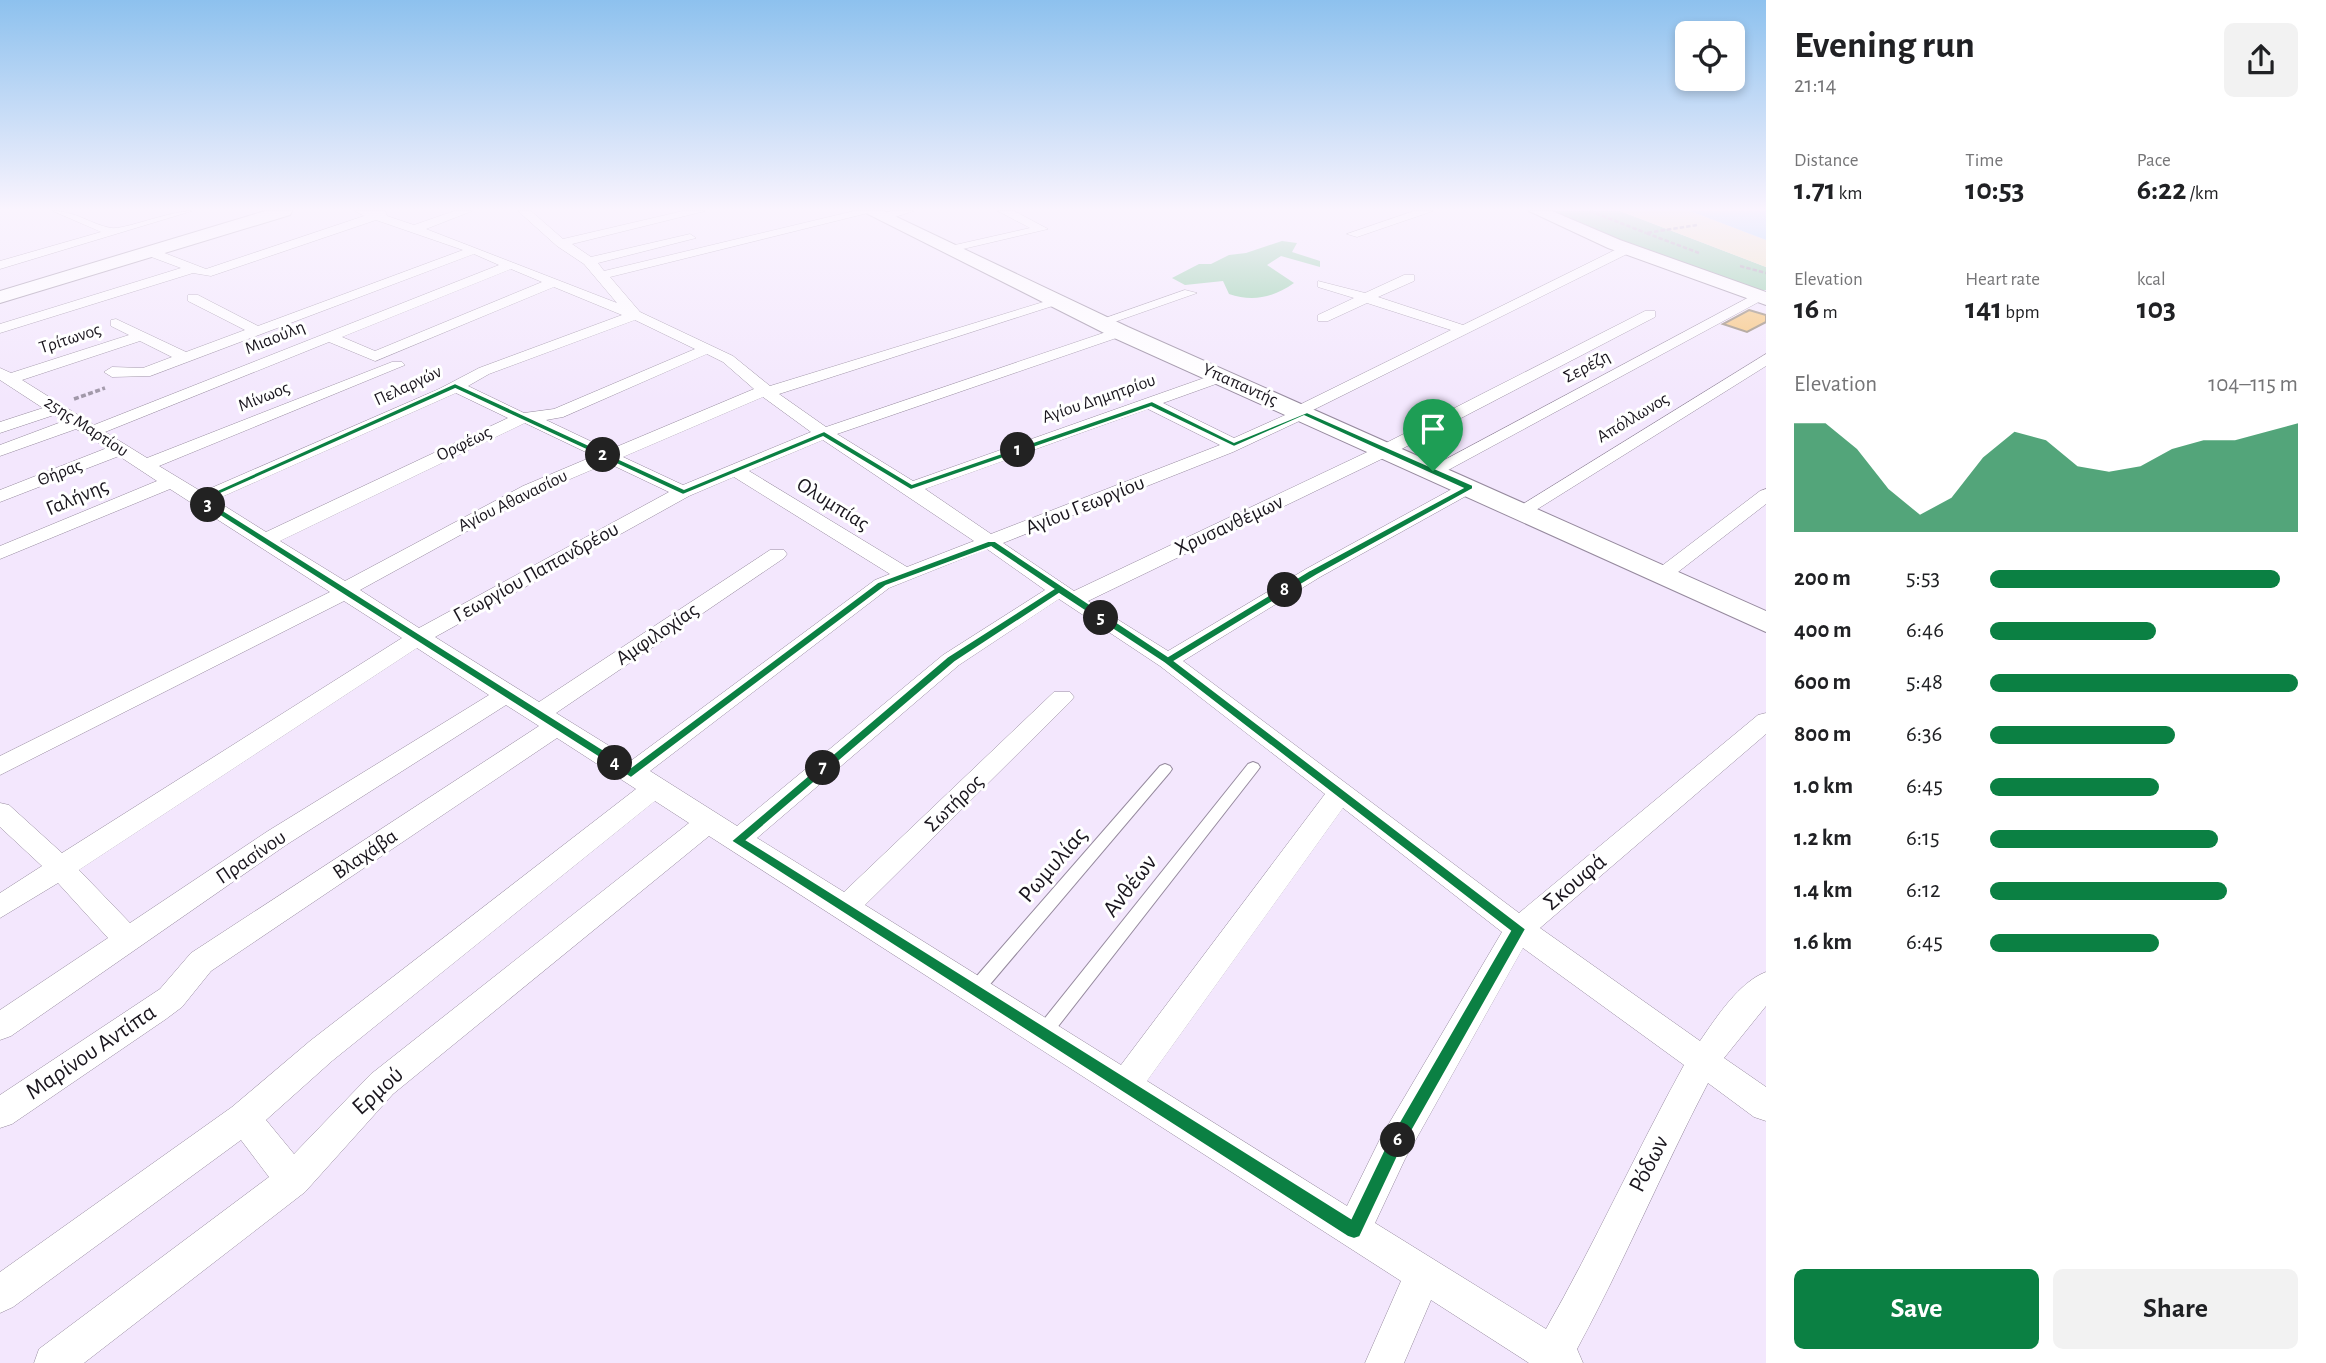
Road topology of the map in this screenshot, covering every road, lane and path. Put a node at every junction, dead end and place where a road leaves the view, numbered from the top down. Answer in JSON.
{"nodes":[{"id":1,"x":74,"y":275,"type":"edge"},
{"id":2,"x":188,"y":275,"type":"edge"},
{"id":3,"x":407,"y":275,"type":"edge"},
{"id":4,"x":486,"y":275,"type":"edge"},
{"id":5,"x":532,"y":275,"type":"edge"},
{"id":6,"x":604,"y":275,"type":"edge"},
{"id":7,"x":1001,"y":275,"type":"edge"},
{"id":8,"x":1576,"y":275,"type":"edge"},
{"id":9,"x":1698,"y":275,"type":"edge"},
{"id":10,"x":1409,"y":278,"type":"dead end"},
{"id":11,"x":552,"y":283,"type":"junction"},
{"id":12,"x":1323,"y":284,"type":"dead end"},
{"id":13,"x":1189,"y":293,"type":"dead end"},
{"id":14,"x":0,"y":297,"type":"edge"},
{"id":15,"x":194,"y":298,"type":"dead end"},
{"id":16,"x":1367,"y":298,"type":"junction"},
{"id":17,"x":1763,"y":298,"type":"edge"},
{"id":18,"x":1058,"y":302,"type":"junction"},
{"id":19,"x":1650,"y":314,"type":"dead end"},
{"id":20,"x":635,"y":315,"type":"junction"},
{"id":21,"x":1323,"y":318,"type":"dead end"},
{"id":22,"x":117,"y":323,"type":"dead end"},
{"id":23,"x":1110,"y":327,"type":"junction"},
{"id":24,"x":0,"y":330,"type":"edge"},
{"id":25,"x":1465,"y":330,"type":"junction"},
{"id":26,"x":257,"y":331,"type":"junction"},
{"id":27,"x":141,"y":336,"type":"junction"},
{"id":28,"x":330,"y":337,"type":"junction"},
{"id":29,"x":708,"y":348,"type":"junction"},
{"id":30,"x":185,"y":358,"type":"junction"},
{"id":31,"x":1766,"y":359,"type":"edge"},
{"id":32,"x":397,"y":365,"type":"dead end"},
{"id":33,"x":112,"y":372,"type":"dead end"},
{"id":34,"x":138,"y":373,"type":"junction"},
{"id":35,"x":1221,"y":377,"type":"junction"},
{"id":36,"x":7,"y":381,"type":"edge"},
{"id":37,"x":455,"y":386,"type":"junction"},
{"id":38,"x":767,"y":391,"type":"junction"},
{"id":39,"x":1152,"y":404,"type":"junction"},
{"id":40,"x":56,"y":407,"type":"junction"},
{"id":41,"x":1301,"y":412,"type":"junction"},
{"id":42,"x":525,"y":418,"type":"junction"},
{"id":43,"x":86,"y":426,"type":"junction"},
{"id":44,"x":0,"y":428,"type":"edge"},
{"id":45,"x":824,"y":433,"type":"junction"},
{"id":46,"x":1234,"y":445,"type":"junction"},
{"id":47,"x":121,"y":449,"type":"junction"},
{"id":48,"x":1386,"y":450,"type":"junction"},
{"id":49,"x":0,"y":451,"type":"edge"},
{"id":50,"x":607,"y":457,"type":"junction"},
{"id":51,"x":145,"y":465,"type":"junction"},
{"id":52,"x":737,"y":471,"type":"junction"},
{"id":53,"x":1433,"y":471,"type":"junction"},
{"id":54,"x":171,"y":482,"type":"junction"},
{"id":55,"x":1469,"y":487,"type":"junction"},
{"id":56,"x":911,"y":488,"type":"junction"},
{"id":57,"x":683,"y":492,"type":"junction"},
{"id":58,"x":1766,"y":495,"type":"edge"},
{"id":59,"x":0,"y":496,"type":"edge"},
{"id":60,"x":200,"y":500,"type":"junction"},
{"id":61,"x":1521,"y":511,"type":"junction"},
{"id":62,"x":264,"y":541,"type":"junction"},
{"id":63,"x":992,"y":543,"type":"junction"},
{"id":64,"x":0,"y":553,"type":"edge"},
{"id":65,"x":777,"y":554,"type":"dead end"},
{"id":66,"x":906,"y":575,"type":"junction"},
{"id":67,"x":1662,"y":575,"type":"junction"},
{"id":68,"x":344,"y":592,"type":"junction"},
{"id":69,"x":1066,"y":595,"type":"junction"},
{"id":70,"x":1766,"y":623,"type":"edge"},
{"id":71,"x":417,"y":638,"type":"junction"},
{"id":72,"x":1168,"y":661,"type":"junction"},
{"id":73,"x":507,"y":694,"type":"junction"},
{"id":74,"x":1062,"y":697,"type":"dead end"},
{"id":75,"x":547,"y":720,"type":"junction"},
{"id":76,"x":1766,"y":721,"type":"edge"},
{"id":77,"x":0,"y":766,"type":"edge"},
{"id":78,"x":1253,"y":767,"type":"dead end"},
{"id":79,"x":1165,"y":769,"type":"dead end"},
{"id":80,"x":643,"y":781,"type":"junction"},
{"id":81,"x":1339,"y":794,"type":"junction"},
{"id":82,"x":0,"y":813,"type":"edge"},
{"id":83,"x":708,"y":822,"type":"junction"},
{"id":84,"x":738,"y":841,"type":"junction"},
{"id":85,"x":60,"y":867,"type":"junction"},
{"id":86,"x":0,"y":907,"type":"edge"},
{"id":87,"x":845,"y":908,"type":"junction"},
{"id":88,"x":1519,"y":929,"type":"junction"},
{"id":89,"x":128,"y":941,"type":"junction"},
{"id":90,"x":1766,"y":985,"type":"edge"},
{"id":91,"x":180,"y":988,"type":"joint"},
{"id":92,"x":975,"y":990,"type":"junction"},
{"id":93,"x":0,"y":1027,"type":"edge"},
{"id":94,"x":1043,"y":1034,"type":"junction"},
{"id":95,"x":1702,"y":1063,"type":"junction"},
{"id":96,"x":1125,"y":1086,"type":"junction"},
{"id":97,"x":1766,"y":1107,"type":"edge"},
{"id":98,"x":0,"y":1113,"type":"edge"},
{"id":99,"x":244,"y":1118,"type":"junction"},
{"id":100,"x":293,"y":1180,"type":"junction"},
{"id":101,"x":1354,"y":1230,"type":"junction"},
{"id":102,"x":1423,"y":1274,"type":"junction"},
{"id":103,"x":0,"y":1294,"type":"edge"},
{"id":104,"x":1558,"y":1359,"type":"edge"},
{"id":105,"x":53,"y":1363,"type":"edge"},
{"id":106,"x":1384,"y":1363,"type":"edge"}],
"edges":[{"from":1,"to":14,"type":"street"},
{"from":2,"to":24,"type":"street"},
{"from":3,"to":26,"type":"street"},
{"from":4,"to":28,"type":"street","name":"Μιαούλη"},
{"from":5,"to":11,"type":"street"},
{"from":6,"to":20,"type":"street"},
{"from":7,"to":18,"type":"street","name":"Υπαπαντής"},
{"from":8,"to":25,"type":"street","name":"Αγίου Γεωργίου"},
{"from":9,"to":17,"type":"street"},
{"from":10,"to":16,"type":"street"},
{"from":11,"to":20,"type":"street"},
{"from":11,"to":28,"type":"street"},
{"from":12,"to":16,"type":"street"},
{"from":13,"to":23,"type":"street","name":"Γεωργίου Παπανδρέου"},
{"from":15,"to":26,"type":"street"},
{"from":16,"to":21,"type":"street"},
{"from":16,"to":25,"type":"street"},
{"from":17,"to":53,"type":"street","name":"Σερέζη"},
{"from":18,"to":23,"type":"street","name":"Υπαπαντής"},
{"from":18,"to":38,"type":"street","name":"Αγίου Αθανασίου"},
{"from":19,"to":48,"type":"street"},
{"from":20,"to":29,"type":"street"},
{"from":20,"to":37,"type":"street","name":"Πελαργών"},
{"from":22,"to":27,"type":"street"},
{"from":23,"to":35,"type":"street","name":"Υπαπαντής"},
{"from":23,"to":45,"type":"street","name":"Γεωργίου Παπανδρέου"},
{"from":25,"to":41,"type":"street","name":"Αγίου Γεωργίου"},
{"from":26,"to":30,"type":"street"},
{"from":27,"to":30,"type":"street"},
{"from":27,"to":36,"type":"street","name":"Τρίτωνος"},
{"from":28,"to":43,"type":"street","name":"Μιαούλη"},
{"from":29,"to":38,"type":"street"},
{"from":29,"to":42,"type":"street","name":"Ορφέως"},
{"from":30,"to":34,"type":"street"},
{"from":31,"to":61,"type":"street","name":"Απόλλωνος"},
{"from":32,"to":51,"type":"street","name":"Μίνωος"},
{"from":33,"to":34,"type":"street"},
{"from":34,"to":40,"type":"path"},
{"from":35,"to":39,"type":"street","name":"Αγίου Δημητρίου"},
{"from":35,"to":41,"type":"street","name":"Υπαπαντής"},
{"from":36,"to":40,"type":"street","name":"25ης Μαρτίου"},
{"from":37,"to":42,"type":"street"},
{"from":37,"to":60,"type":"street","name":"Πελαργών"},
{"from":38,"to":45,"type":"street"},
{"from":38,"to":50,"type":"street","name":"Αγίου Αθανασίου"},
{"from":39,"to":46,"type":"street"},
{"from":39,"to":56,"type":"street","name":"Αγίου Δημητρίου"},
{"from":40,"to":43,"type":"street","name":"25ης Μαρτίου"},
{"from":40,"to":44,"type":"street"},
{"from":41,"to":46,"type":"street","name":"Αγίου Γεωργίου"},
{"from":41,"to":48,"type":"street","name":"Υπαπαντής"},
{"from":42,"to":50,"type":"street"},
{"from":42,"to":62,"type":"street","name":"Ορφέως"},
{"from":43,"to":47,"type":"street","name":"25ης Μαρτίου"},
{"from":43,"to":49,"type":"street","name":"Μιαούλη"},
{"from":45,"to":52,"type":"street","name":"Γεωργίου Παπανδρέου"},
{"from":45,"to":56,"type":"street"},
{"from":46,"to":63,"type":"street","name":"Αγίου Γεωργίου"},
{"from":47,"to":51,"type":"street","name":"25ης Μαρτίου"},
{"from":47,"to":59,"type":"street","name":"Θήρας"},
{"from":48,"to":53,"type":"street","name":"Υπαπαντής"},
{"from":48,"to":69,"type":"street","name":"Χρυσανθέμων"},
{"from":50,"to":57,"type":"street"},
{"from":50,"to":68,"type":"street","name":"Αγίου Αθανασίου"},
{"from":51,"to":54,"type":"street","name":"25ης Μαρτίου"},
{"from":52,"to":57,"type":"street","name":"Γεωργίου Παπανδρέου"},
{"from":52,"to":66,"type":"street","name":"Ολυμπίας"},
{"from":53,"to":55,"type":"street","name":"Υπαπαντής"},
{"from":54,"to":60,"type":"street","name":"25ης Μαρτίου"},
{"from":54,"to":64,"type":"street","name":"Γαλήνης"},
{"from":55,"to":61,"type":"street","name":"Υπαπαντής"},
{"from":55,"to":72,"type":"street"},
{"from":56,"to":63,"type":"street"},
{"from":57,"to":71,"type":"street","name":"Γεωργίου Παπανδρέου"},
{"from":58,"to":67,"type":"street"},
{"from":60,"to":62,"type":"street","name":"25ης Μαρτίου"},
{"from":61,"to":67,"type":"street","name":"Υπαπαντής"},
{"from":62,"to":68,"type":"street","name":"25ης Μαρτίου"},
{"from":63,"to":66,"type":"street","name":"Αγίου Γεωργίου"},
{"from":63,"to":69,"type":"street"},
{"from":65,"to":75,"type":"street","name":"Αμφιλοχίας"},
{"from":66,"to":80,"type":"street","name":"Αγίου Γεωργίου"},
{"from":67,"to":70,"type":"street","name":"Υπαπαντής"},
{"from":68,"to":71,"type":"street","name":"25ης Μαρτίου"},
{"from":68,"to":77,"type":"street","name":"Αγίου Αθανασίου"},
{"from":69,"to":72,"type":"street"},
{"from":69,"to":84,"type":"street","name":"Χρυσανθέμων"},
{"from":71,"to":73,"type":"street","name":"25ης Μαρτίου"},
{"from":71,"to":85,"type":"street","name":"Γεωργίου Παπανδρέου"},
{"from":72,"to":81,"type":"street"},
{"from":73,"to":75,"type":"street","name":"25ης Μαρτίου"},
{"from":73,"to":89,"type":"street","name":"Πρασίνου"},
{"from":74,"to":87,"type":"street","name":"Σωτήρος"},
{"from":75,"to":80,"type":"street","name":"25ης Μαρτίου"},
{"from":75,"to":91,"type":"street","name":"Βλαχάβα"},
{"from":76,"to":88,"type":"street","name":"Σκουφά"},
{"from":78,"to":94,"type":"lane","name":"Ανθέων"},
{"from":79,"to":92,"type":"lane","name":"Ρωμυλίας"},
{"from":80,"to":83,"type":"street","name":"25ης Μαρτίου"},
{"from":80,"to":99,"type":"street","name":"Αγίου Γεωργίου"},
{"from":81,"to":88,"type":"street"},
{"from":81,"to":96,"type":"street"},
{"from":82,"to":85,"type":"street"},
{"from":83,"to":84,"type":"street","name":"25ης Μαρτίου"},
{"from":83,"to":100,"type":"street","name":"Ερμού"},
{"from":84,"to":87,"type":"street","name":"25ης Μαρτίου"},
{"from":85,"to":86,"type":"street","name":"Γεωργίου Παπανδρέου"},
{"from":85,"to":89,"type":"street"},
{"from":87,"to":92,"type":"street","name":"25ης Μαρτίου"},
{"from":88,"to":95,"type":"street"},
{"from":88,"to":101,"type":"street","name":"Σκουφά"},
{"from":89,"to":93,"type":"street","name":"Πρασίνου"},
{"from":90,"to":95,"type":"street","name":"Ρόδων"},
{"from":91,"to":98,"type":"street","name":"Μαρίνου Αντίπα"},
{"from":92,"to":94,"type":"street","name":"25ης Μαρτίου"},
{"from":94,"to":96,"type":"street","name":"25ης Μαρτίου"},
{"from":95,"to":97,"type":"street"},
{"from":95,"to":104,"type":"street","name":"Ρόδων"},
{"from":96,"to":101,"type":"street","name":"25ης Μαρτίου"},
{"from":99,"to":100,"type":"street"},
{"from":99,"to":103,"type":"street","name":"Αγίου Γεωργίου"},
{"from":100,"to":105,"type":"street","name":"Ερμού"},
{"from":101,"to":102,"type":"street","name":"25ης Μαρτίου"},
{"from":102,"to":104,"type":"street","name":"25ης Μαρτίου"},
{"from":102,"to":106,"type":"street"}]}
